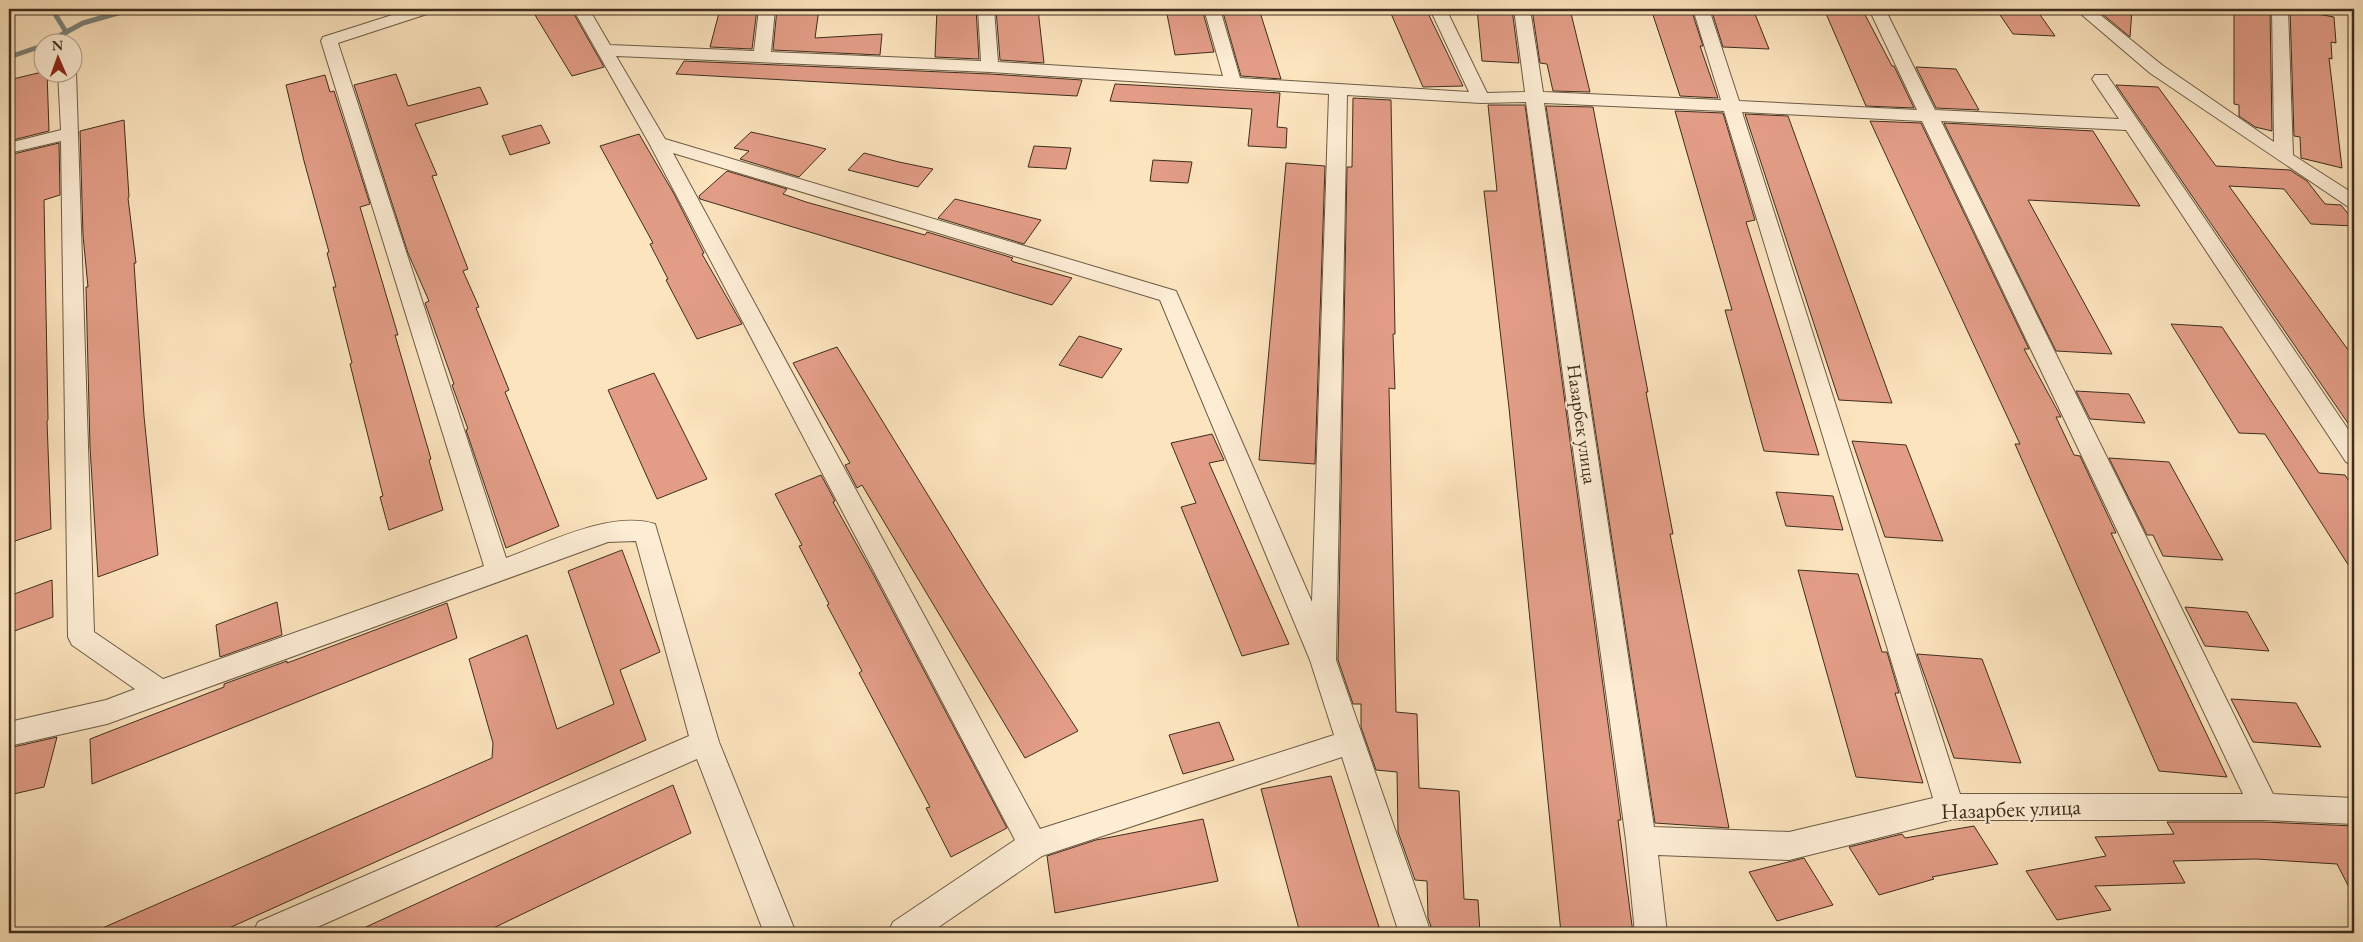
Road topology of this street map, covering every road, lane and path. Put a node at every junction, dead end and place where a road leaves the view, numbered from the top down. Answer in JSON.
{"nodes":[{"id":1,"x":427,"y":9,"type":"edge"},
{"id":2,"x":582,"y":9,"type":"edge"},
{"id":3,"x":767,"y":9,"type":"edge"},
{"id":4,"x":986,"y":9,"type":"edge"},
{"id":5,"x":1212,"y":9,"type":"edge"},
{"id":6,"x":1438,"y":9,"type":"edge"},
{"id":7,"x":1522,"y":9,"type":"edge"},
{"id":8,"x":1700,"y":9,"type":"edge"},
{"id":9,"x":1877,"y":9,"type":"edge"},
{"id":10,"x":2083,"y":9,"type":"edge"},
{"id":11,"x":2280,"y":9,"type":"edge"},
{"id":12,"x":606,"y":50,"type":"junction"},
{"id":13,"x":762,"y":56,"type":"junction"},
{"id":14,"x":990,"y":67,"type":"junction"},
{"id":15,"x":2101,"y":79,"type":"dead end"},
{"id":16,"x":67,"y":82,"type":"edge"},
{"id":17,"x":1233,"y":82,"type":"junction"},
{"id":18,"x":1338,"y":88,"type":"junction"},
{"id":19,"x":1535,"y":97,"type":"junction"},
{"id":20,"x":1481,"y":98,"type":"junction"},
{"id":21,"x":1731,"y":106,"type":"junction"},
{"id":22,"x":1930,"y":116,"type":"junction"},
{"id":23,"x":2132,"y":125,"type":"junction"},
{"id":24,"x":70,"y":133,"type":"junction"},
{"id":25,"x":658,"y":143,"type":"junction"},
{"id":26,"x":9,"y":148,"type":"edge"},
{"id":27,"x":2284,"y":157,"type":"junction"},
{"id":28,"x":2354,"y":202,"type":"edge"},
{"id":29,"x":2354,"y":456,"type":"edge"},
{"id":30,"x":498,"y":571,"type":"junction"},
{"id":31,"x":1323,"y":660,"type":"junction"},
{"id":32,"x":160,"y":692,"type":"junction"},
{"id":33,"x":9,"y":734,"type":"edge"},
{"id":34,"x":706,"y":742,"type":"junction"},
{"id":35,"x":1351,"y":742,"type":"junction"},
{"id":36,"x":1950,"y":807,"type":"junction"},
{"id":37,"x":2264,"y":807,"type":"junction"},
{"id":38,"x":2354,"y":811,"type":"edge"},
{"id":39,"x":1641,"y":840,"type":"junction"},
{"id":40,"x":1033,"y":845,"type":"junction"},
{"id":41,"x":269,"y":933,"type":"edge"},
{"id":42,"x":780,"y":933,"type":"edge"},
{"id":43,"x":904,"y":933,"type":"edge"},
{"id":44,"x":1415,"y":933,"type":"edge"},
{"id":45,"x":1651,"y":933,"type":"edge"}],
"edges":[{"from":1,"to":30,"type":"street"},
{"from":2,"to":12,"type":"street"},
{"from":3,"to":13,"type":"street"},
{"from":4,"to":14,"type":"street"},
{"from":5,"to":17,"type":"street"},
{"from":6,"to":20,"type":"street"},
{"from":7,"to":19,"type":"street","name":"Назарбек улица"},
{"from":8,"to":21,"type":"street"},
{"from":9,"to":22,"type":"street"},
{"from":10,"to":27,"type":"street"},
{"from":11,"to":27,"type":"street"},
{"from":12,"to":13,"type":"street"},
{"from":12,"to":25,"type":"street"},
{"from":13,"to":14,"type":"street"},
{"from":14,"to":17,"type":"street"},
{"from":15,"to":23,"type":"street"},
{"from":16,"to":24,"type":"street"},
{"from":17,"to":18,"type":"street"},
{"from":18,"to":20,"type":"street"},
{"from":18,"to":31,"type":"street"},
{"from":19,"to":20,"type":"street"},
{"from":19,"to":21,"type":"street"},
{"from":19,"to":39,"type":"street","name":"Назарбек улица"},
{"from":21,"to":22,"type":"street"},
{"from":21,"to":36,"type":"street"},
{"from":22,"to":23,"type":"street"},
{"from":22,"to":37,"type":"street"},
{"from":23,"to":29,"type":"street"},
{"from":24,"to":26,"type":"street"},
{"from":24,"to":32,"type":"street"},
{"from":25,"to":31,"type":"street"},
{"from":25,"to":40,"type":"street"},
{"from":27,"to":28,"type":"street"},
{"from":30,"to":32,"type":"street"},
{"from":30,"to":34,"type":"street"},
{"from":31,"to":35,"type":"street"},
{"from":32,"to":33,"type":"street"},
{"from":34,"to":41,"type":"street"},
{"from":34,"to":42,"type":"street"},
{"from":35,"to":40,"type":"street"},
{"from":35,"to":44,"type":"street"},
{"from":36,"to":37,"type":"street","name":"Назарбек улица"},
{"from":36,"to":39,"type":"street","name":"Назарбек улица"},
{"from":37,"to":38,"type":"street","name":"Назарбек улица"},
{"from":39,"to":45,"type":"street","name":"Назарбек улица"},
{"from":40,"to":43,"type":"street"}]}
